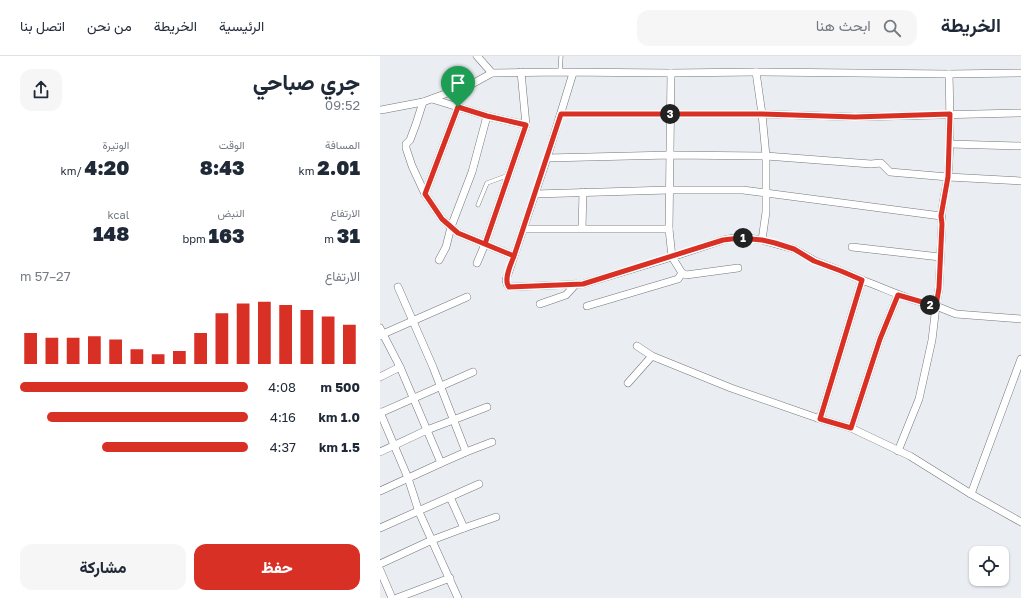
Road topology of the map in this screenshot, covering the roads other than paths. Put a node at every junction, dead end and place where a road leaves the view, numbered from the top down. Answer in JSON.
{"nodes":[{"id":1,"x":477,"y":56,"type":"edge"},
{"id":2,"x":561,"y":56,"type":"edge"},
{"id":3,"x":521,"y":72,"type":"junction"},
{"id":4,"x":560,"y":72,"type":"junction"},
{"id":5,"x":573,"y":72,"type":"junction"},
{"id":6,"x":756,"y":72,"type":"junction"},
{"id":7,"x":492,"y":73,"type":"junction"},
{"id":8,"x":671,"y":73,"type":"junction"},
{"id":9,"x":1021,"y":73,"type":"edge"},
{"id":10,"x":949,"y":74,"type":"junction"},
{"id":11,"x":432,"y":99,"type":"junction"},
{"id":12,"x":422,"y":102,"type":"junction"},
{"id":13,"x":458,"y":107,"type":"junction"},
{"id":14,"x":381,"y":110,"type":"edge"},
{"id":15,"x":1021,"y":113,"type":"edge"},
{"id":16,"x":561,"y":114,"type":"junction"},
{"id":17,"x":670,"y":114,"type":"junction"},
{"id":18,"x":762,"y":114,"type":"junction"},
{"id":19,"x":950,"y":114,"type":"junction"},
{"id":20,"x":487,"y":116,"type":"junction"},
{"id":21,"x":526,"y":125,"type":"junction"},
{"id":22,"x":950,"y":144,"type":"junction"},
{"id":23,"x":1021,"y":146,"type":"edge"},
{"id":24,"x":671,"y":155,"type":"junction"},
{"id":25,"x":766,"y":156,"type":"junction"},
{"id":26,"x":547,"y":158,"type":"junction"},
{"id":27,"x":509,"y":175,"type":"junction"},
{"id":28,"x":948,"y":177,"type":"junction"},
{"id":29,"x":1021,"y":181,"type":"edge"},
{"id":30,"x":669,"y":190,"type":"junction"},
{"id":31,"x":583,"y":192,"type":"junction"},
{"id":32,"x":765,"y":192,"type":"junction"},
{"id":33,"x":425,"y":194,"type":"junction"},
{"id":34,"x":535,"y":194,"type":"junction"},
{"id":35,"x":478,"y":205,"type":"dead end"},
{"id":36,"x":941,"y":216,"type":"junction"},
{"id":37,"x":451,"y":228,"type":"junction"},
{"id":38,"x":582,"y":228,"type":"junction"},
{"id":39,"x":523,"y":229,"type":"junction"},
{"id":40,"x":669,"y":229,"type":"junction"},
{"id":41,"x":762,"y":240,"type":"junction"},
{"id":42,"x":485,"y":244,"type":"junction"},
{"id":43,"x":852,"y":247,"type":"dead end"},
{"id":44,"x":514,"y":256,"type":"junction"},
{"id":45,"x":672,"y":257,"type":"junction"},
{"id":46,"x":940,"y":257,"type":"junction"},
{"id":47,"x":440,"y":260,"type":"dead end"},
{"id":48,"x":477,"y":262,"type":"dead end"},
{"id":49,"x":738,"y":268,"type":"dead end"},
{"id":50,"x":682,"y":273,"type":"junction"},
{"id":51,"x":862,"y":280,"type":"junction"},
{"id":52,"x":576,"y":284,"type":"junction"},
{"id":53,"x":398,"y":287,"type":"dead end"},
{"id":54,"x":898,"y":295,"type":"junction"},
{"id":55,"x":467,"y":297,"type":"dead end"},
{"id":56,"x":540,"y":304,"type":"dead end"},
{"id":57,"x":587,"y":306,"type":"dead end"},
{"id":58,"x":936,"y":306,"type":"junction"},
{"id":59,"x":1021,"y":319,"type":"edge"},
{"id":60,"x":412,"y":322,"type":"junction"},
{"id":61,"x":381,"y":333,"type":"edge"},
{"id":62,"x":637,"y":346,"type":"dead end"},
{"id":63,"x":652,"y":356,"type":"junction"},
{"id":64,"x":1021,"y":359,"type":"edge"},
{"id":65,"x":400,"y":367,"type":"junction"},
{"id":66,"x":473,"y":372,"type":"dead end"},
{"id":67,"x":380,"y":377,"type":"edge"},
{"id":68,"x":628,"y":383,"type":"dead end"},
{"id":69,"x":440,"y":386,"type":"junction"},
{"id":70,"x":413,"y":398,"type":"junction"},
{"id":71,"x":487,"y":407,"type":"dead end"},
{"id":72,"x":380,"y":412,"type":"edge"},
{"id":73,"x":820,"y":419,"type":"junction"},
{"id":74,"x":453,"y":420,"type":"junction"},
{"id":75,"x":851,"y":428,"type":"junction"},
{"id":76,"x":427,"y":430,"type":"junction"},
{"id":77,"x":492,"y":442,"type":"dead end"},
{"id":78,"x":394,"y":445,"type":"junction"},
{"id":79,"x":898,"y":451,"type":"junction"},
{"id":80,"x":380,"y":452,"type":"edge"},
{"id":81,"x":466,"y":452,"type":"junction"},
{"id":82,"x":441,"y":463,"type":"junction"},
{"id":83,"x":408,"y":478,"type":"junction"},
{"id":84,"x":479,"y":484,"type":"dead end"},
{"id":85,"x":380,"y":491,"type":"edge"},
{"id":86,"x":972,"y":494,"type":"junction"},
{"id":87,"x":450,"y":497,"type":"junction"},
{"id":88,"x":418,"y":512,"type":"junction"},
{"id":89,"x":496,"y":517,"type":"dead end"},
{"id":90,"x":1021,"y":522,"type":"edge"},
{"id":91,"x":380,"y":528,"type":"edge"},
{"id":92,"x":464,"y":528,"type":"junction"},
{"id":93,"x":432,"y":540,"type":"junction"},
{"id":94,"x":380,"y":564,"type":"edge"},
{"id":95,"x":380,"y":570,"type":"edge"},
{"id":96,"x":450,"y":578,"type":"junction"},
{"id":97,"x":383,"y":583,"type":"edge"},
{"id":98,"x":392,"y":598,"type":"edge"},
{"id":99,"x":397,"y":598,"type":"edge"},
{"id":100,"x":458,"y":598,"type":"edge"}],
"edges":[{"from":1,"to":7,"type":"street"},
{"from":2,"to":4,"type":"lane"},
{"from":3,"to":4,"type":"street"},
{"from":3,"to":7,"type":"street"},
{"from":3,"to":21,"type":"street"},
{"from":4,"to":5,"type":"street"},
{"from":5,"to":8,"type":"street"},
{"from":5,"to":16,"type":"street"},
{"from":6,"to":8,"type":"street"},
{"from":6,"to":10,"type":"street"},
{"from":6,"to":18,"type":"street"},
{"from":7,"to":11,"type":"street"},
{"from":8,"to":17,"type":"street"},
{"from":9,"to":10,"type":"street"},
{"from":10,"to":19,"type":"street"},
{"from":11,"to":12,"type":"street"},
{"from":11,"to":13,"type":"street"},
{"from":12,"to":14,"type":"street"},
{"from":12,"to":33,"type":"street"},
{"from":13,"to":20,"type":"street"},
{"from":13,"to":33,"type":"street"},
{"from":15,"to":19,"type":"street"},
{"from":16,"to":17,"type":"street"},
{"from":16,"to":26,"type":"street"},
{"from":17,"to":18,"type":"street"},
{"from":17,"to":24,"type":"street"},
{"from":18,"to":19,"type":"street"},
{"from":18,"to":25,"type":"street"},
{"from":19,"to":22,"type":"street"},
{"from":20,"to":21,"type":"street"},
{"from":20,"to":37,"type":"street"},
{"from":21,"to":27,"type":"street"},
{"from":22,"to":23,"type":"street"},
{"from":22,"to":28,"type":"street"},
{"from":24,"to":25,"type":"street"},
{"from":24,"to":26,"type":"street"},
{"from":24,"to":30,"type":"street"},
{"from":25,"to":28,"type":"street"},
{"from":25,"to":32,"type":"street"},
{"from":26,"to":34,"type":"street"},
{"from":27,"to":35,"type":"lane"},
{"from":27,"to":42,"type":"street"},
{"from":28,"to":29,"type":"street"},
{"from":28,"to":36,"type":"street"},
{"from":30,"to":31,"type":"street"},
{"from":30,"to":32,"type":"street"},
{"from":30,"to":40,"type":"street"},
{"from":31,"to":34,"type":"street"},
{"from":31,"to":38,"type":"street"},
{"from":32,"to":36,"type":"street"},
{"from":32,"to":41,"type":"street"},
{"from":33,"to":37,"type":"street"},
{"from":34,"to":39,"type":"street"},
{"from":36,"to":46,"type":"street"},
{"from":37,"to":42,"type":"street"},
{"from":37,"to":47,"type":"street"},
{"from":38,"to":39,"type":"street"},
{"from":38,"to":40,"type":"street"},
{"from":39,"to":44,"type":"street"},
{"from":40,"to":45,"type":"street"},
{"from":41,"to":45,"type":"street"},
{"from":41,"to":51,"type":"street"},
{"from":42,"to":44,"type":"street"},
{"from":42,"to":48,"type":"street"},
{"from":43,"to":46,"type":"street"},
{"from":44,"to":52,"type":"street"},
{"from":45,"to":50,"type":"street"},
{"from":45,"to":52,"type":"street"},
{"from":46,"to":58,"type":"street"},
{"from":49,"to":50,"type":"street"},
{"from":50,"to":57,"type":"street"},
{"from":51,"to":54,"type":"street"},
{"from":51,"to":73,"type":"street"},
{"from":52,"to":56,"type":"street"},
{"from":53,"to":60,"type":"street"},
{"from":54,"to":58,"type":"street"},
{"from":54,"to":75,"type":"street"},
{"from":55,"to":60,"type":"street"},
{"from":58,"to":59,"type":"street"},
{"from":58,"to":79,"type":"street"},
{"from":60,"to":61,"type":"street"},
{"from":60,"to":69,"type":"street"},
{"from":61,"to":65,"type":"street"},
{"from":62,"to":63,"type":"street"},
{"from":63,"to":68,"type":"street"},
{"from":63,"to":73,"type":"street"},
{"from":64,"to":86,"type":"street"},
{"from":65,"to":67,"type":"street"},
{"from":65,"to":70,"type":"street"},
{"from":66,"to":69,"type":"street"},
{"from":69,"to":70,"type":"street"},
{"from":69,"to":74,"type":"street"},
{"from":70,"to":72,"type":"street"},
{"from":70,"to":76,"type":"street"},
{"from":71,"to":74,"type":"street"},
{"from":72,"to":78,"type":"street"},
{"from":73,"to":75,"type":"street"},
{"from":74,"to":76,"type":"street"},
{"from":74,"to":81,"type":"street"},
{"from":75,"to":79,"type":"street"},
{"from":76,"to":78,"type":"street"},
{"from":76,"to":82,"type":"street"},
{"from":77,"to":81,"type":"street"},
{"from":78,"to":80,"type":"street"},
{"from":78,"to":83,"type":"street"},
{"from":79,"to":86,"type":"street"},
{"from":81,"to":82,"type":"street"},
{"from":82,"to":83,"type":"street"},
{"from":83,"to":85,"type":"street"},
{"from":83,"to":88,"type":"street"},
{"from":84,"to":87,"type":"street"},
{"from":86,"to":90,"type":"street"},
{"from":87,"to":88,"type":"street"},
{"from":87,"to":92,"type":"street"},
{"from":88,"to":91,"type":"street"},
{"from":88,"to":93,"type":"street"},
{"from":89,"to":92,"type":"street"},
{"from":92,"to":93,"type":"street"},
{"from":93,"to":94,"type":"street"},
{"from":93,"to":96,"type":"street"},
{"from":95,"to":97,"type":"street"},
{"from":96,"to":99,"type":"street"},
{"from":96,"to":100,"type":"street"},
{"from":97,"to":98,"type":"street"}]}
